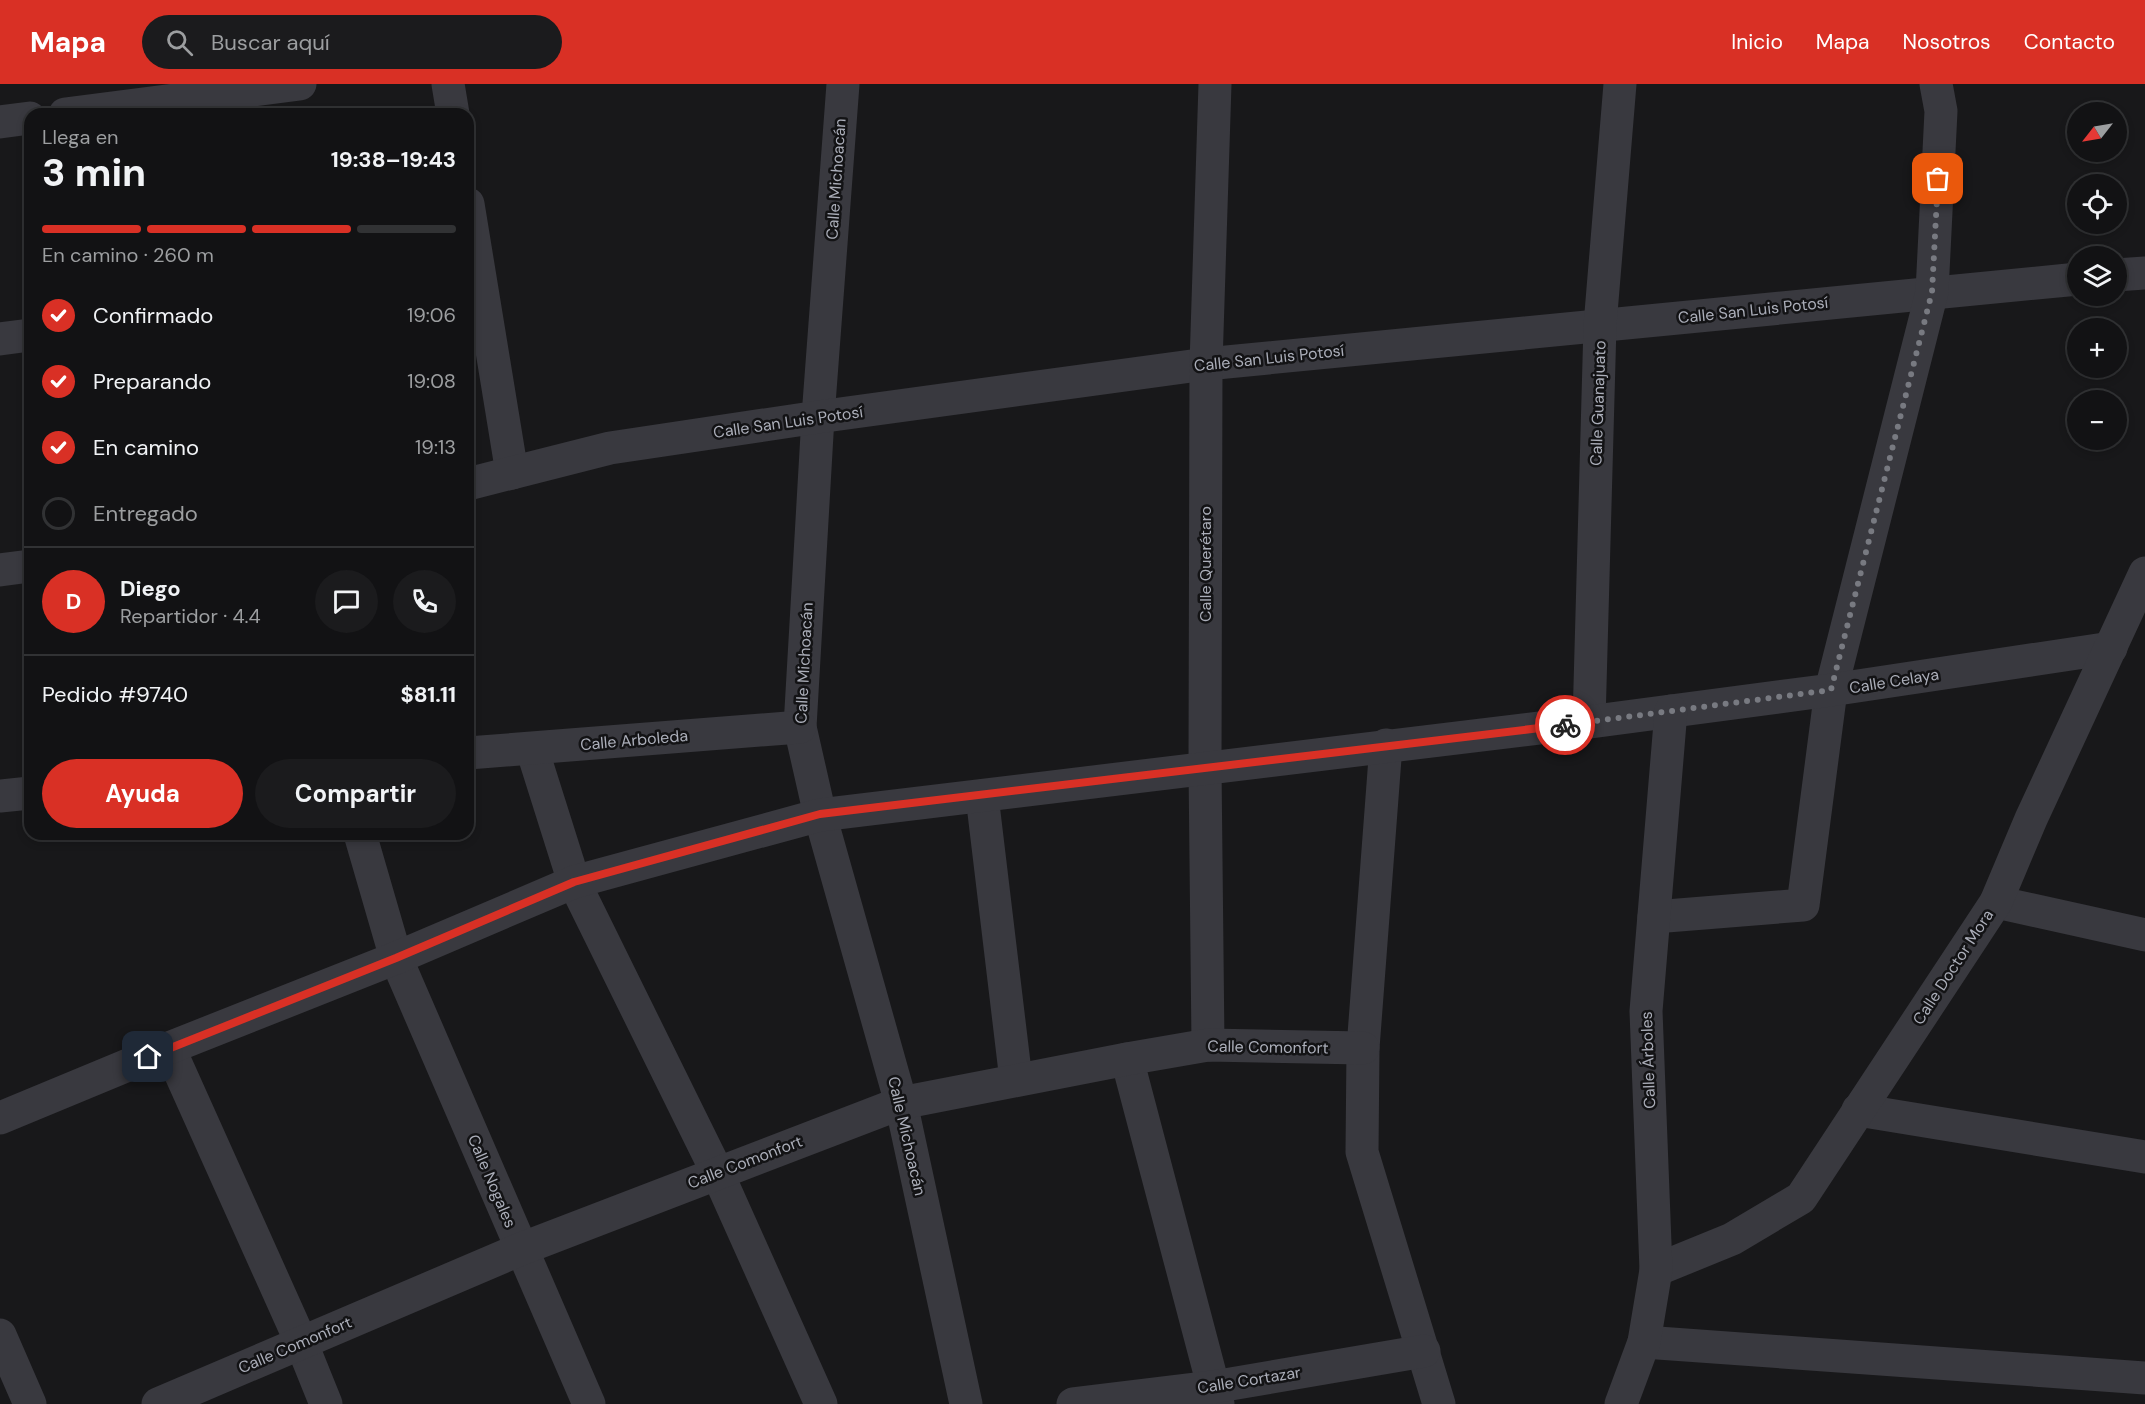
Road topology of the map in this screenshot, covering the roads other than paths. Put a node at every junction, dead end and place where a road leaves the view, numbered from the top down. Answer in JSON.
{"nodes":[{"id":1,"x":300,"y":84,"type":"edge"},
{"id":2,"x":448,"y":84,"type":"edge"},
{"id":3,"x":843,"y":84,"type":"edge"},
{"id":4,"x":1215,"y":84,"type":"edge"},
{"id":5,"x":1620,"y":84,"type":"edge"},
{"id":6,"x":1936,"y":84,"type":"edge"},
{"id":7,"x":243,"y":96,"type":"edge"},
{"id":8,"x":124,"y":108,"type":"edge"},
{"id":9,"x":452,"y":108,"type":"edge"},
{"id":10,"x":24,"y":119,"type":"edge"},
{"id":11,"x":0,"y":122,"type":"edge"},
{"id":12,"x":474,"y":241,"type":"edge"},
{"id":13,"x":2145,"y":273,"type":"edge"},
{"id":14,"x":2127,"y":274,"type":"edge"},
{"id":15,"x":2067,"y":280,"type":"edge"},
{"id":16,"x":1932,"y":292,"type":"junction"},
{"id":17,"x":1600,"y":325,"type":"junction"},
{"id":18,"x":24,"y":337,"type":"edge"},
{"id":19,"x":0,"y":339,"type":"edge"},
{"id":20,"x":1206,"y":364,"type":"junction"},
{"id":21,"x":818,"y":417,"type":"junction"},
{"id":22,"x":512,"y":473,"type":"junction"},
{"id":23,"x":474,"y":482,"type":"edge"},
{"id":24,"x":24,"y":567,"type":"edge"},
{"id":25,"x":0,"y":570,"type":"edge"},
{"id":26,"x":2145,"y":574,"type":"edge"},
{"id":27,"x":2111,"y":648,"type":"junction"},
{"id":28,"x":1831,"y":690,"type":"junction"},
{"id":29,"x":1671,"y":711,"type":"junction"},
{"id":30,"x":1589,"y":722,"type":"junction"},
{"id":31,"x":800,"y":727,"type":"junction"},
{"id":32,"x":1386,"y":745,"type":"junction"},
{"id":33,"x":532,"y":749,"type":"junction"},
{"id":34,"x":474,"y":753,"type":"edge"},
{"id":35,"x":1205,"y":767,"type":"junction"},
{"id":36,"x":24,"y":794,"type":"edge"},
{"id":37,"x":982,"y":795,"type":"junction"},
{"id":38,"x":0,"y":796,"type":"edge"},
{"id":39,"x":820,"y":814,"type":"junction"},
{"id":40,"x":362,"y":840,"type":"edge"},
{"id":41,"x":574,"y":882,"type":"junction"},
{"id":42,"x":1996,"y":902,"type":"junction"},
{"id":43,"x":1654,"y":917,"type":"junction"},
{"id":44,"x":2145,"y":935,"type":"edge"},
{"id":45,"x":396,"y":958,"type":"junction"},
{"id":46,"x":1208,"y":1045,"type":"junction"},
{"id":47,"x":169,"y":1048,"type":"junction"},
{"id":48,"x":1363,"y":1048,"type":"junction"},
{"id":49,"x":1126,"y":1059,"type":"junction"},
{"id":50,"x":1016,"y":1080,"type":"junction"},
{"id":51,"x":901,"y":1103,"type":"junction"},
{"id":52,"x":1858,"y":1110,"type":"junction"},
{"id":53,"x":0,"y":1118,"type":"edge"},
{"id":54,"x":2145,"y":1157,"type":"edge"},
{"id":55,"x":717,"y":1172,"type":"junction"},
{"id":56,"x":521,"y":1249,"type":"junction"},
{"id":57,"x":1656,"y":1270,"type":"junction"},
{"id":58,"x":0,"y":1335,"type":"edge"},
{"id":59,"x":301,"y":1342,"type":"junction"},
{"id":60,"x":1644,"y":1342,"type":"junction"},
{"id":61,"x":1424,"y":1351,"type":"junction"},
{"id":62,"x":2145,"y":1378,"type":"edge"},
{"id":63,"x":1216,"y":1395,"type":"edge"},
{"id":64,"x":30,"y":1404,"type":"edge"},
{"id":65,"x":158,"y":1404,"type":"edge"},
{"id":66,"x":326,"y":1404,"type":"edge"},
{"id":67,"x":589,"y":1404,"type":"edge"},
{"id":68,"x":821,"y":1404,"type":"edge"},
{"id":69,"x":966,"y":1404,"type":"edge"},
{"id":70,"x":1073,"y":1404,"type":"edge"},
{"id":71,"x":1439,"y":1404,"type":"edge"},
{"id":72,"x":1621,"y":1404,"type":"edge"}],
"edges":[{"from":1,"to":7,"type":"street"},
{"from":2,"to":9,"type":"street"},
{"from":3,"to":21,"type":"street","name":"Calle Michoacán"},
{"from":4,"to":20,"type":"street","name":"Calle Querétaro"},
{"from":5,"to":17,"type":"street","name":"Calle Guanajuato"},
{"from":6,"to":16,"type":"street"},
{"from":7,"to":8,"type":"street"},
{"from":10,"to":11,"type":"street"},
{"from":12,"to":22,"type":"street"},
{"from":13,"to":14,"type":"street"},
{"from":15,"to":16,"type":"street","name":"Calle San Luis Potosí"},
{"from":16,"to":17,"type":"street","name":"Calle San Luis Potosí"},
{"from":16,"to":28,"type":"street"},
{"from":17,"to":20,"type":"street","name":"Calle San Luis Potosí"},
{"from":17,"to":30,"type":"street","name":"Calle Guanajuato"},
{"from":18,"to":19,"type":"street"},
{"from":20,"to":21,"type":"street","name":"Calle San Luis Potosí"},
{"from":20,"to":35,"type":"street","name":"Calle Querétaro"},
{"from":21,"to":22,"type":"street","name":"Calle San Luis Potosí"},
{"from":21,"to":31,"type":"street","name":"Calle Michoacán"},
{"from":22,"to":23,"type":"street","name":"Calle San Luis Potosí"},
{"from":24,"to":25,"type":"street"},
{"from":26,"to":27,"type":"street","name":"Calle Doctor Mora"},
{"from":27,"to":28,"type":"street","name":"Calle Celaya"},
{"from":27,"to":42,"type":"street","name":"Calle Doctor Mora"},
{"from":28,"to":29,"type":"street","name":"Calle Celaya"},
{"from":28,"to":43,"type":"street"},
{"from":29,"to":30,"type":"street","name":"Calle Celaya"},
{"from":29,"to":43,"type":"street","name":"Calle Árboles"},
{"from":30,"to":32,"type":"street","name":"Calle Celaya"},
{"from":31,"to":33,"type":"street","name":"Calle Arboleda"},
{"from":31,"to":39,"type":"street","name":"Calle Michoacán"},
{"from":32,"to":35,"type":"street","name":"Calle Celaya"},
{"from":32,"to":48,"type":"street"},
{"from":33,"to":34,"type":"street","name":"Calle Arboleda"},
{"from":33,"to":41,"type":"street"},
{"from":35,"to":37,"type":"street","name":"Calle Celaya"},
{"from":35,"to":46,"type":"street","name":"Calle Querétaro"},
{"from":36,"to":38,"type":"street"},
{"from":37,"to":39,"type":"street","name":"Calle Celaya"},
{"from":37,"to":50,"type":"street"},
{"from":39,"to":41,"type":"street","name":"Calle Celaya"},
{"from":39,"to":51,"type":"street","name":"Calle Michoacán"},
{"from":40,"to":45,"type":"street","name":"Calle Nogales"},
{"from":41,"to":45,"type":"street","name":"Calle Celaya"},
{"from":41,"to":55,"type":"street"},
{"from":42,"to":44,"type":"street"},
{"from":42,"to":52,"type":"street","name":"Calle Doctor Mora"},
{"from":43,"to":57,"type":"street","name":"Calle Árboles"},
{"from":45,"to":47,"type":"street","name":"Calle Celaya"},
{"from":45,"to":56,"type":"street","name":"Calle Nogales"},
{"from":46,"to":48,"type":"street","name":"Calle Comonfort"},
{"from":46,"to":49,"type":"street","name":"Calle Comonfort"},
{"from":47,"to":53,"type":"street","name":"Calle Celaya"},
{"from":47,"to":59,"type":"street"},
{"from":48,"to":61,"type":"street"},
{"from":49,"to":50,"type":"street","name":"Calle Comonfort"},
{"from":49,"to":63,"type":"street"},
{"from":50,"to":51,"type":"street","name":"Calle Comonfort"},
{"from":51,"to":55,"type":"street","name":"Calle Comonfort"},
{"from":51,"to":69,"type":"street","name":"Calle Michoacán"},
{"from":52,"to":54,"type":"street"},
{"from":52,"to":57,"type":"street","name":"Calle Doctor Mora"},
{"from":55,"to":56,"type":"street","name":"Calle Comonfort"},
{"from":55,"to":68,"type":"street"},
{"from":56,"to":59,"type":"street","name":"Calle Comonfort"},
{"from":56,"to":67,"type":"street","name":"Calle Nogales"},
{"from":57,"to":60,"type":"street","name":"Calle Árboles"},
{"from":58,"to":64,"type":"street"},
{"from":59,"to":65,"type":"street","name":"Calle Comonfort"},
{"from":59,"to":66,"type":"street"},
{"from":60,"to":62,"type":"street"},
{"from":60,"to":72,"type":"street","name":"Calle Árboles"},
{"from":61,"to":63,"type":"street","name":"Calle Cortazar"},
{"from":61,"to":71,"type":"street"},
{"from":63,"to":70,"type":"street","name":"Calle Cortazar"}]}
